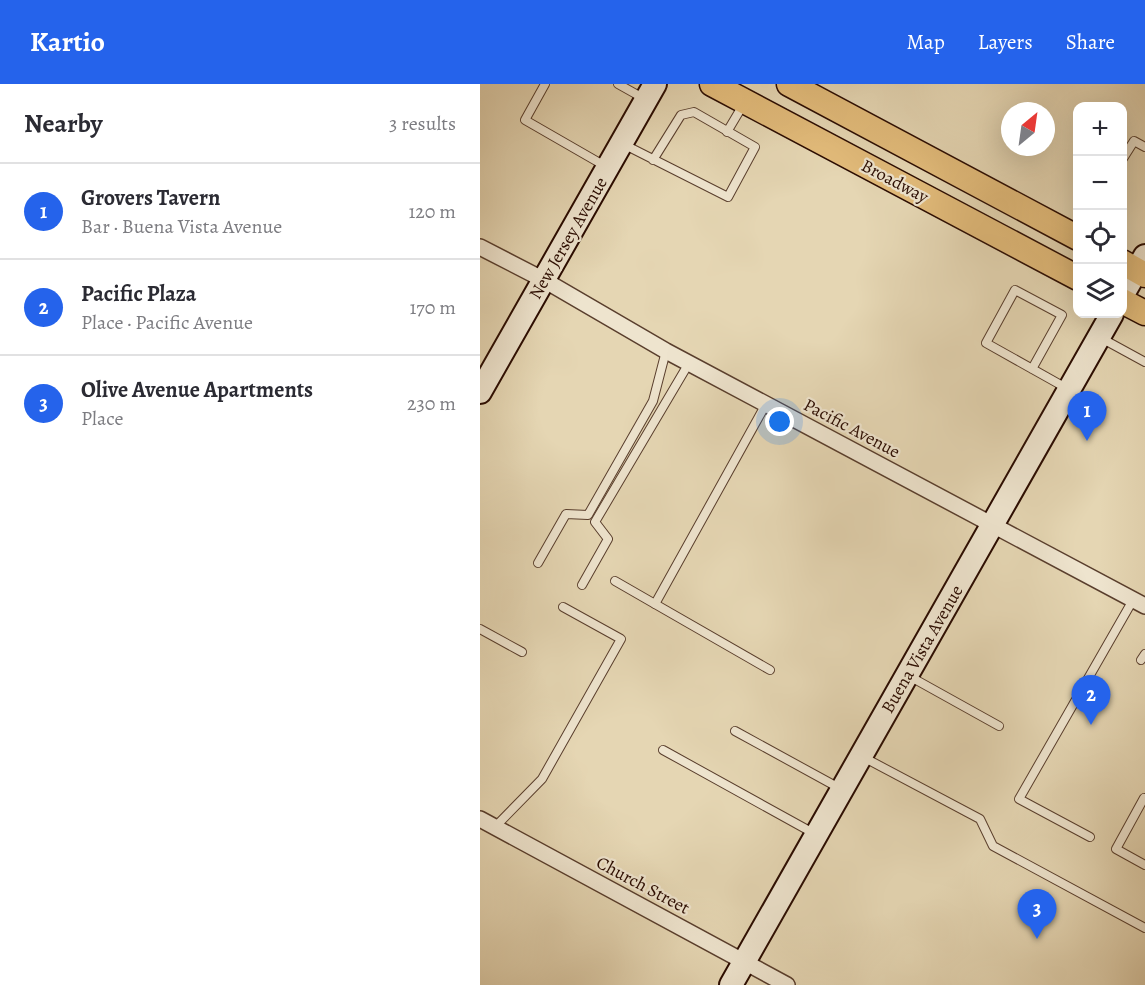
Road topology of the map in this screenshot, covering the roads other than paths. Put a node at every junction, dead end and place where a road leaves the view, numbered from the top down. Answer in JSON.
{"nodes":[{"id":1,"x":545,"y":84,"type":"edge"},
{"id":2,"x":618,"y":84,"type":"edge"},
{"id":3,"x":712,"y":84,"type":"edge"},
{"id":4,"x":789,"y":84,"type":"edge"},
{"id":5,"x":651,"y":92,"type":"edge"},
{"id":6,"x":745,"y":102,"type":"junction"},
{"id":7,"x":727,"y":132,"type":"junction"},
{"id":8,"x":621,"y":144,"type":"junction"},
{"id":9,"x":1145,"y":147,"type":"edge"},
{"id":10,"x":1125,"y":156,"type":"edge"},
{"id":11,"x":653,"y":160,"type":"junction"},
{"id":12,"x":608,"y":168,"type":"junction"},
{"id":13,"x":1073,"y":236,"type":"edge"},
{"id":14,"x":480,"y":247,"type":"edge"},
{"id":15,"x":1137,"y":266,"type":"edge"},
{"id":16,"x":1073,"y":276,"type":"edge"},
{"id":17,"x":544,"y":280,"type":"junction"},
{"id":18,"x":1127,"y":286,"type":"edge"},
{"id":19,"x":1127,"y":304,"type":"edge"},
{"id":20,"x":1145,"y":313,"type":"edge"},
{"id":21,"x":1110,"y":318,"type":"edge"},
{"id":22,"x":1099,"y":337,"type":"junction"},
{"id":23,"x":666,"y":351,"type":"junction"},
{"id":24,"x":1144,"y":359,"type":"edge"},
{"id":25,"x":689,"y":363,"type":"junction"},
{"id":26,"x":1032,"y":369,"type":"junction"},
{"id":27,"x":1069,"y":390,"type":"junction"},
{"id":28,"x":480,"y":392,"type":"edge"},
{"id":29,"x":766,"y":404,"type":"junction"},
{"id":30,"x":993,"y":525,"type":"junction"},
{"id":31,"x":538,"y":563,"type":"dead end"},
{"id":32,"x":615,"y":581,"type":"dead end"},
{"id":33,"x":582,"y":585,"type":"dead end"},
{"id":34,"x":1139,"y":603,"type":"edge"},
{"id":35,"x":656,"y":604,"type":"junction"},
{"id":36,"x":563,"y":607,"type":"dead end"},
{"id":37,"x":480,"y":628,"type":"edge"},
{"id":38,"x":522,"y":652,"type":"dead end"},
{"id":39,"x":770,"y":670,"type":"dead end"},
{"id":40,"x":908,"y":675,"type":"junction"},
{"id":41,"x":999,"y":726,"type":"dead end"},
{"id":42,"x":735,"y":731,"type":"dead end"},
{"id":43,"x":663,"y":750,"type":"dead end"},
{"id":44,"x":861,"y":756,"type":"junction"},
{"id":45,"x":842,"y":790,"type":"junction"},
{"id":46,"x":1144,"y":798,"type":"edge"},
{"id":47,"x":480,"y":819,"type":"edge"},
{"id":48,"x":495,"y":827,"type":"junction"},
{"id":49,"x":817,"y":835,"type":"junction"},
{"id":50,"x":1090,"y":837,"type":"dead end"},
{"id":51,"x":1145,"y":865,"type":"edge"},
{"id":52,"x":1145,"y":928,"type":"edge"},
{"id":53,"x":745,"y":962,"type":"junction"},
{"id":54,"x":731,"y":985,"type":"edge"},
{"id":55,"x":787,"y":985,"type":"edge"}],
"edges":[{"from":1,"to":12,"type":"lane"},
{"from":2,"to":5,"type":"lane"},
{"from":3,"to":6,"type":"main road","name":"Broadway"},
{"from":4,"to":13,"type":"main road","name":"Broadway"},
{"from":5,"to":8,"type":"street","name":"New Jersey Avenue"},
{"from":6,"to":7,"type":"lane"},
{"from":6,"to":16,"type":"main road","name":"Broadway"},
{"from":7,"to":11,"type":"lane"},
{"from":7,"to":11,"type":"lane"},
{"from":8,"to":11,"type":"lane"},
{"from":8,"to":12,"type":"street","name":"New Jersey Avenue"},
{"from":9,"to":10,"type":"lane"},
{"from":12,"to":17,"type":"street","name":"New Jersey Avenue"},
{"from":14,"to":17,"type":"street","name":"Pacific Avenue"},
{"from":15,"to":18,"type":"street"},
{"from":17,"to":23,"type":"street","name":"Pacific Avenue"},
{"from":17,"to":28,"type":"street","name":"New Jersey Avenue"},
{"from":19,"to":20,"type":"main road"},
{"from":21,"to":22,"type":"street","name":"Buena Vista Avenue"},
{"from":22,"to":24,"type":"lane"},
{"from":22,"to":27,"type":"street","name":"Buena Vista Avenue"},
{"from":23,"to":25,"type":"street","name":"Pacific Avenue"},
{"from":23,"to":31,"type":"lane"},
{"from":25,"to":29,"type":"street","name":"Pacific Avenue"},
{"from":25,"to":33,"type":"lane"},
{"from":26,"to":26,"type":"lane"},
{"from":26,"to":27,"type":"lane"},
{"from":27,"to":30,"type":"street","name":"Buena Vista Avenue"},
{"from":29,"to":30,"type":"street","name":"Pacific Avenue"},
{"from":29,"to":35,"type":"lane"},
{"from":30,"to":34,"type":"street","name":"Pacific Avenue"},
{"from":30,"to":40,"type":"street","name":"Buena Vista Avenue"},
{"from":32,"to":35,"type":"lane"},
{"from":34,"to":50,"type":"lane"},
{"from":35,"to":39,"type":"lane"},
{"from":36,"to":48,"type":"lane"},
{"from":37,"to":38,"type":"lane"},
{"from":40,"to":41,"type":"lane"},
{"from":40,"to":44,"type":"street","name":"Buena Vista Avenue"},
{"from":42,"to":45,"type":"lane"},
{"from":43,"to":49,"type":"lane"},
{"from":44,"to":45,"type":"street","name":"Buena Vista Avenue"},
{"from":44,"to":52,"type":"lane"},
{"from":45,"to":49,"type":"street","name":"Buena Vista Avenue"},
{"from":46,"to":51,"type":"lane"},
{"from":47,"to":48,"type":"street","name":"Church Street"},
{"from":48,"to":53,"type":"street","name":"Church Street"},
{"from":49,"to":53,"type":"street","name":"Buena Vista Avenue"},
{"from":53,"to":54,"type":"street","name":"Buena Vista Avenue"},
{"from":53,"to":55,"type":"street","name":"Church Street"}]}
